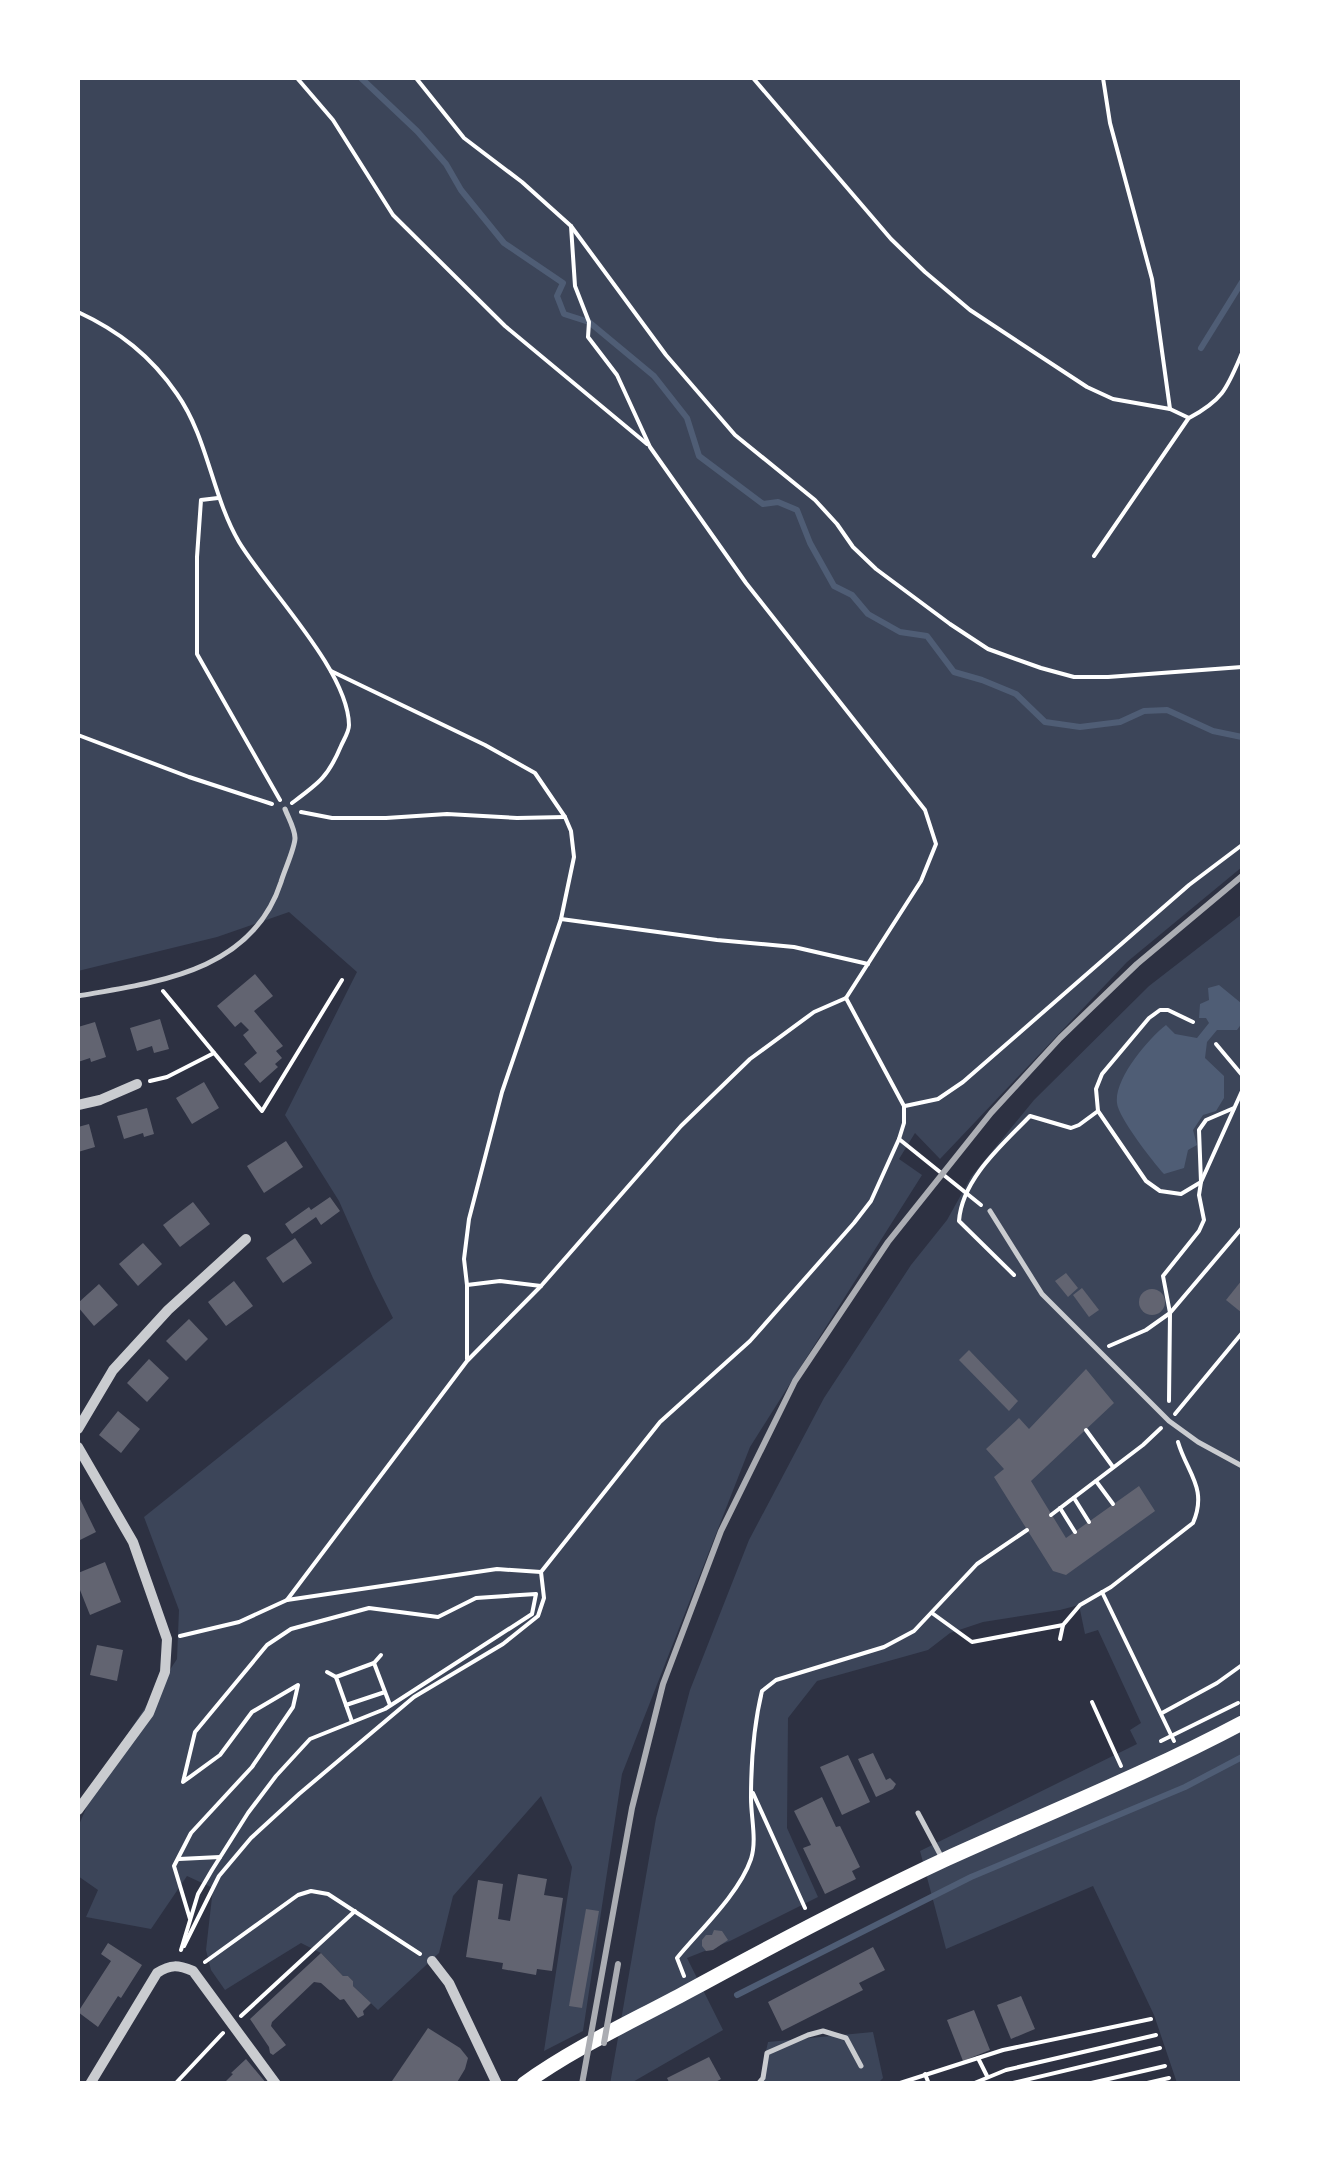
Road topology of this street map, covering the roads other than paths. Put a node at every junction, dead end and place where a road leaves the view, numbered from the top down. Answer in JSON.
{"nodes":[{"id":1,"x":285,"y":808,"type":"road end"},
{"id":2,"x":78,"y":996,"type":"edge"},
{"id":3,"x":138,"y":1084,"type":"road end"},
{"id":4,"x":78,"y":1106,"type":"edge"},
{"id":5,"x":990,"y":1211,"type":"road end"},
{"id":6,"x":246,"y":1239,"type":"dead end"},
{"id":7,"x":78,"y":1428,"type":"edge"},
{"id":8,"x":78,"y":1447,"type":"edge"},
{"id":9,"x":1242,"y":1466,"type":"edge"},
{"id":10,"x":1242,"y":1723,"type":"edge"},
{"id":11,"x":78,"y":1810,"type":"edge"},
{"id":12,"x":918,"y":1813,"type":"dead end"},
{"id":13,"x":943,"y":1860,"type":"junction"},
{"id":14,"x":432,"y":1961,"type":"road end"},
{"id":15,"x":862,"y":2066,"type":"dead end"},
{"id":16,"x":90,"y":2084,"type":"edge"},
{"id":17,"x":276,"y":2084,"type":"edge"},
{"id":18,"x":498,"y":2084,"type":"edge"},
{"id":19,"x":524,"y":2084,"type":"edge"},
{"id":20,"x":758,"y":2084,"type":"edge"}],
"edges":[{"from":1,"to":2,"type":"lane"},
{"from":3,"to":4,"type":"street"},
{"from":5,"to":9,"type":"lane"},
{"from":6,"to":7,"type":"street"},
{"from":8,"to":11,"type":"street"},
{"from":10,"to":13,"type":"main road"},
{"from":12,"to":13,"type":"lane"},
{"from":13,"to":19,"type":"main road"},
{"from":14,"to":18,"type":"street"},
{"from":15,"to":20,"type":"lane"},
{"from":16,"to":17,"type":"street"}]}
